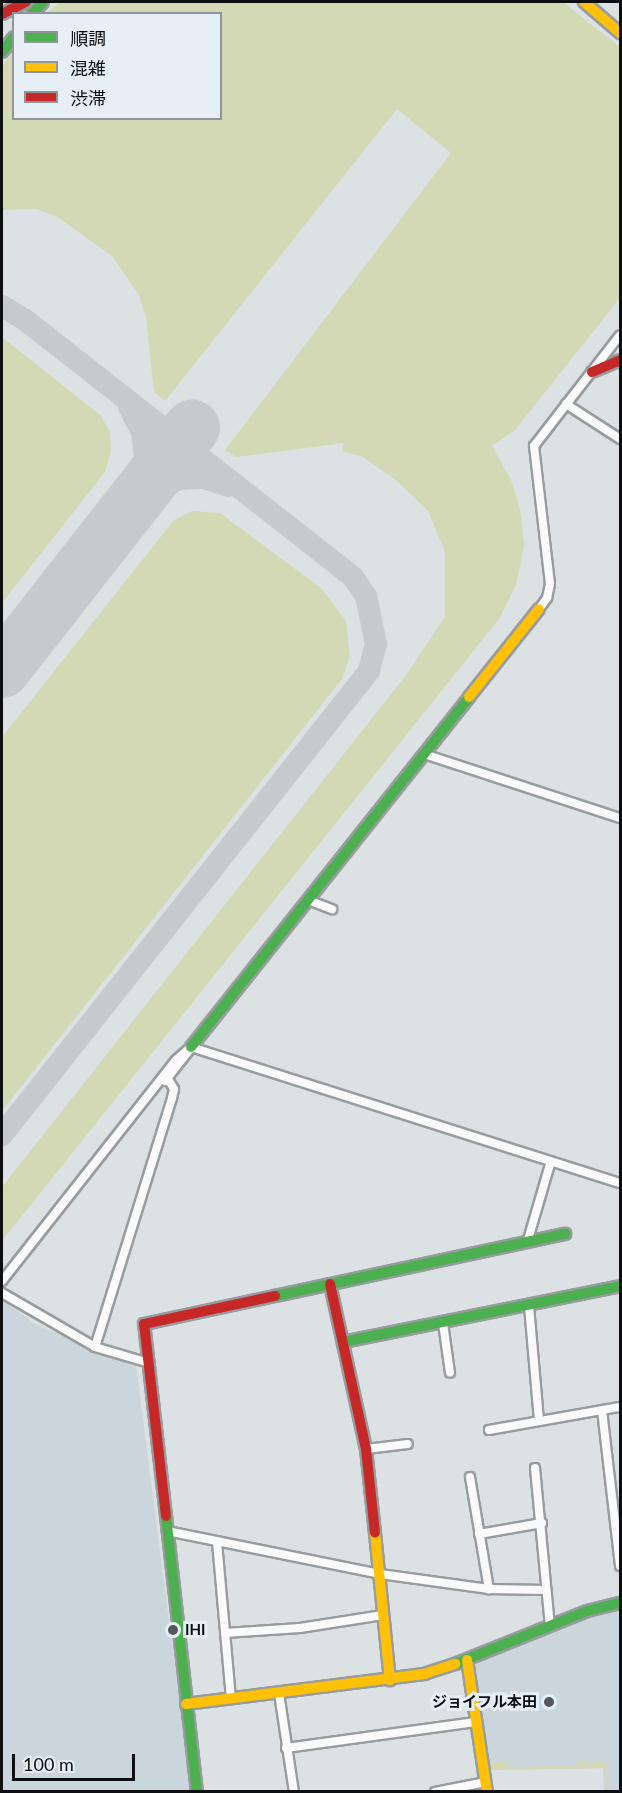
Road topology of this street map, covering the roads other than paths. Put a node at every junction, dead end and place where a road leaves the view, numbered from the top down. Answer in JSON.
{"nodes":[{"id":1,"x":26,"y":2,"type":"edge"},
{"id":2,"x":584,"y":2,"type":"edge"},
{"id":3,"x":2,"y":14,"type":"edge"},
{"id":4,"x":621,"y":33,"type":"edge"},
{"id":5,"x":12,"y":40,"type":"edge"},
{"id":6,"x":2,"y":52,"type":"edge"},
{"id":7,"x":621,"y":335,"type":"edge"},
{"id":8,"x":621,"y":360,"type":"edge"},
{"id":9,"x":592,"y":372,"type":"junction"},
{"id":10,"x":566,"y":404,"type":"junction"},
{"id":11,"x":621,"y":439,"type":"edge"},
{"id":12,"x":540,"y":609,"type":"joint"},
{"id":13,"x":424,"y":754,"type":"junction"},
{"id":14,"x":621,"y":818,"type":"edge"},
{"id":15,"x":308,"y":900,"type":"junction"},
{"id":16,"x":332,"y":909,"type":"dead end"},
{"id":17,"x":191,"y":1047,"type":"junction"},
{"id":18,"x":166,"y":1076,"type":"junction"},
{"id":19,"x":550,"y":1161,"type":"junction"},
{"id":20,"x":621,"y":1183,"type":"edge"},
{"id":21,"x":565,"y":1234,"type":"dead end"},
{"id":22,"x":527,"y":1243,"type":"junction"},
{"id":23,"x":2,"y":1281,"type":"edge"},
{"id":24,"x":330,"y":1284,"type":"junction"},
{"id":25,"x":621,"y":1286,"type":"edge"},
{"id":26,"x":2,"y":1293,"type":"edge"},
{"id":27,"x":529,"y":1306,"type":"junction"},
{"id":28,"x":443,"y":1323,"type":"junction"},
{"id":29,"x":343,"y":1342,"type":"junction"},
{"id":30,"x":95,"y":1347,"type":"junction"},
{"id":31,"x":146,"y":1362,"type":"junction"},
{"id":32,"x":450,"y":1373,"type":"dead end"},
{"id":33,"x":621,"y":1407,"type":"edge"},
{"id":34,"x":602,"y":1410,"type":"junction"},
{"id":35,"x":539,"y":1421,"type":"junction"},
{"id":36,"x":489,"y":1430,"type":"dead end"},
{"id":37,"x":408,"y":1444,"type":"dead end"},
{"id":38,"x":366,"y":1449,"type":"junction"},
{"id":39,"x":535,"y":1468,"type":"dead end"},
{"id":40,"x":470,"y":1477,"type":"dead end"},
{"id":41,"x":542,"y":1523,"type":"junction"},
{"id":42,"x":618,"y":1523,"type":"edge"},
{"id":43,"x":166,"y":1531,"type":"junction"},
{"id":44,"x":479,"y":1534,"type":"junction"},
{"id":45,"x":217,"y":1542,"type":"junction"},
{"id":46,"x":621,"y":1566,"type":"edge"},
{"id":47,"x":380,"y":1574,"type":"junction"},
{"id":48,"x":489,"y":1589,"type":"junction"},
{"id":49,"x":544,"y":1590,"type":"junction"},
{"id":50,"x":621,"y":1603,"type":"edge"},
{"id":51,"x":383,"y":1615,"type":"junction"},
{"id":52,"x":549,"y":1626,"type":"junction"},
{"id":53,"x":225,"y":1633,"type":"junction"},
{"id":54,"x":467,"y":1660,"type":"junction"},
{"id":55,"x":390,"y":1680,"type":"junction"},
{"id":56,"x":279,"y":1693,"type":"junction"},
{"id":57,"x":231,"y":1698,"type":"junction"},
{"id":58,"x":186,"y":1704,"type":"junction"},
{"id":59,"x":477,"y":1722,"type":"junction"},
{"id":60,"x":286,"y":1748,"type":"junction"},
{"id":61,"x":487,"y":1787,"type":"edge"},
{"id":62,"x":197,"y":1791,"type":"edge"},
{"id":63,"x":294,"y":1791,"type":"edge"},
{"id":64,"x":435,"y":1791,"type":"edge"}],
"edges":[{"from":1,"to":3,"type":"main road"},
{"from":2,"to":4,"type":"main road"},
{"from":5,"to":6,"type":"main road"},
{"from":7,"to":9,"type":"street"},
{"from":8,"to":9,"type":"main road"},
{"from":9,"to":10,"type":"street"},
{"from":10,"to":11,"type":"street"},
{"from":10,"to":12,"type":"street"},
{"from":12,"to":13,"type":"main road"},
{"from":13,"to":14,"type":"street"},
{"from":13,"to":15,"type":"main road"},
{"from":15,"to":16,"type":"street"},
{"from":15,"to":17,"type":"main road"},
{"from":17,"to":18,"type":"street"},
{"from":17,"to":19,"type":"street"},
{"from":18,"to":23,"type":"street"},
{"from":18,"to":30,"type":"street"},
{"from":19,"to":20,"type":"street"},
{"from":19,"to":22,"type":"street"},
{"from":21,"to":22,"type":"main road"},
{"from":22,"to":24,"type":"main road"},
{"from":24,"to":29,"type":"main road"},
{"from":24,"to":31,"type":"main road"},
{"from":25,"to":27,"type":"main road"},
{"from":26,"to":30,"type":"street"},
{"from":27,"to":28,"type":"main road"},
{"from":27,"to":35,"type":"street"},
{"from":28,"to":29,"type":"main road"},
{"from":28,"to":32,"type":"street"},
{"from":29,"to":38,"type":"main road"},
{"from":30,"to":31,"type":"street"},
{"from":31,"to":43,"type":"main road"},
{"from":33,"to":34,"type":"street"},
{"from":34,"to":35,"type":"street"},
{"from":34,"to":42,"type":"street"},
{"from":35,"to":36,"type":"street"},
{"from":37,"to":38,"type":"street"},
{"from":38,"to":47,"type":"main road"},
{"from":39,"to":41,"type":"street"},
{"from":40,"to":44,"type":"street"},
{"from":41,"to":44,"type":"street"},
{"from":41,"to":49,"type":"street"},
{"from":42,"to":46,"type":"street"},
{"from":43,"to":45,"type":"street"},
{"from":43,"to":58,"type":"main road"},
{"from":44,"to":48,"type":"street"},
{"from":45,"to":47,"type":"street"},
{"from":45,"to":53,"type":"street"},
{"from":47,"to":48,"type":"street"},
{"from":47,"to":51,"type":"main road"},
{"from":48,"to":49,"type":"street"},
{"from":49,"to":52,"type":"street"},
{"from":50,"to":52,"type":"main road"},
{"from":51,"to":53,"type":"street"},
{"from":51,"to":55,"type":"main road"},
{"from":52,"to":54,"type":"main road"},
{"from":53,"to":57,"type":"street"},
{"from":54,"to":55,"type":"main road"},
{"from":54,"to":59,"type":"main road"},
{"from":55,"to":56,"type":"main road"},
{"from":56,"to":57,"type":"main road"},
{"from":56,"to":60,"type":"street"},
{"from":57,"to":58,"type":"main road"},
{"from":58,"to":62,"type":"main road"},
{"from":59,"to":60,"type":"street"},
{"from":59,"to":61,"type":"main road"},
{"from":60,"to":63,"type":"street"},
{"from":61,"to":64,"type":"street"}]}
